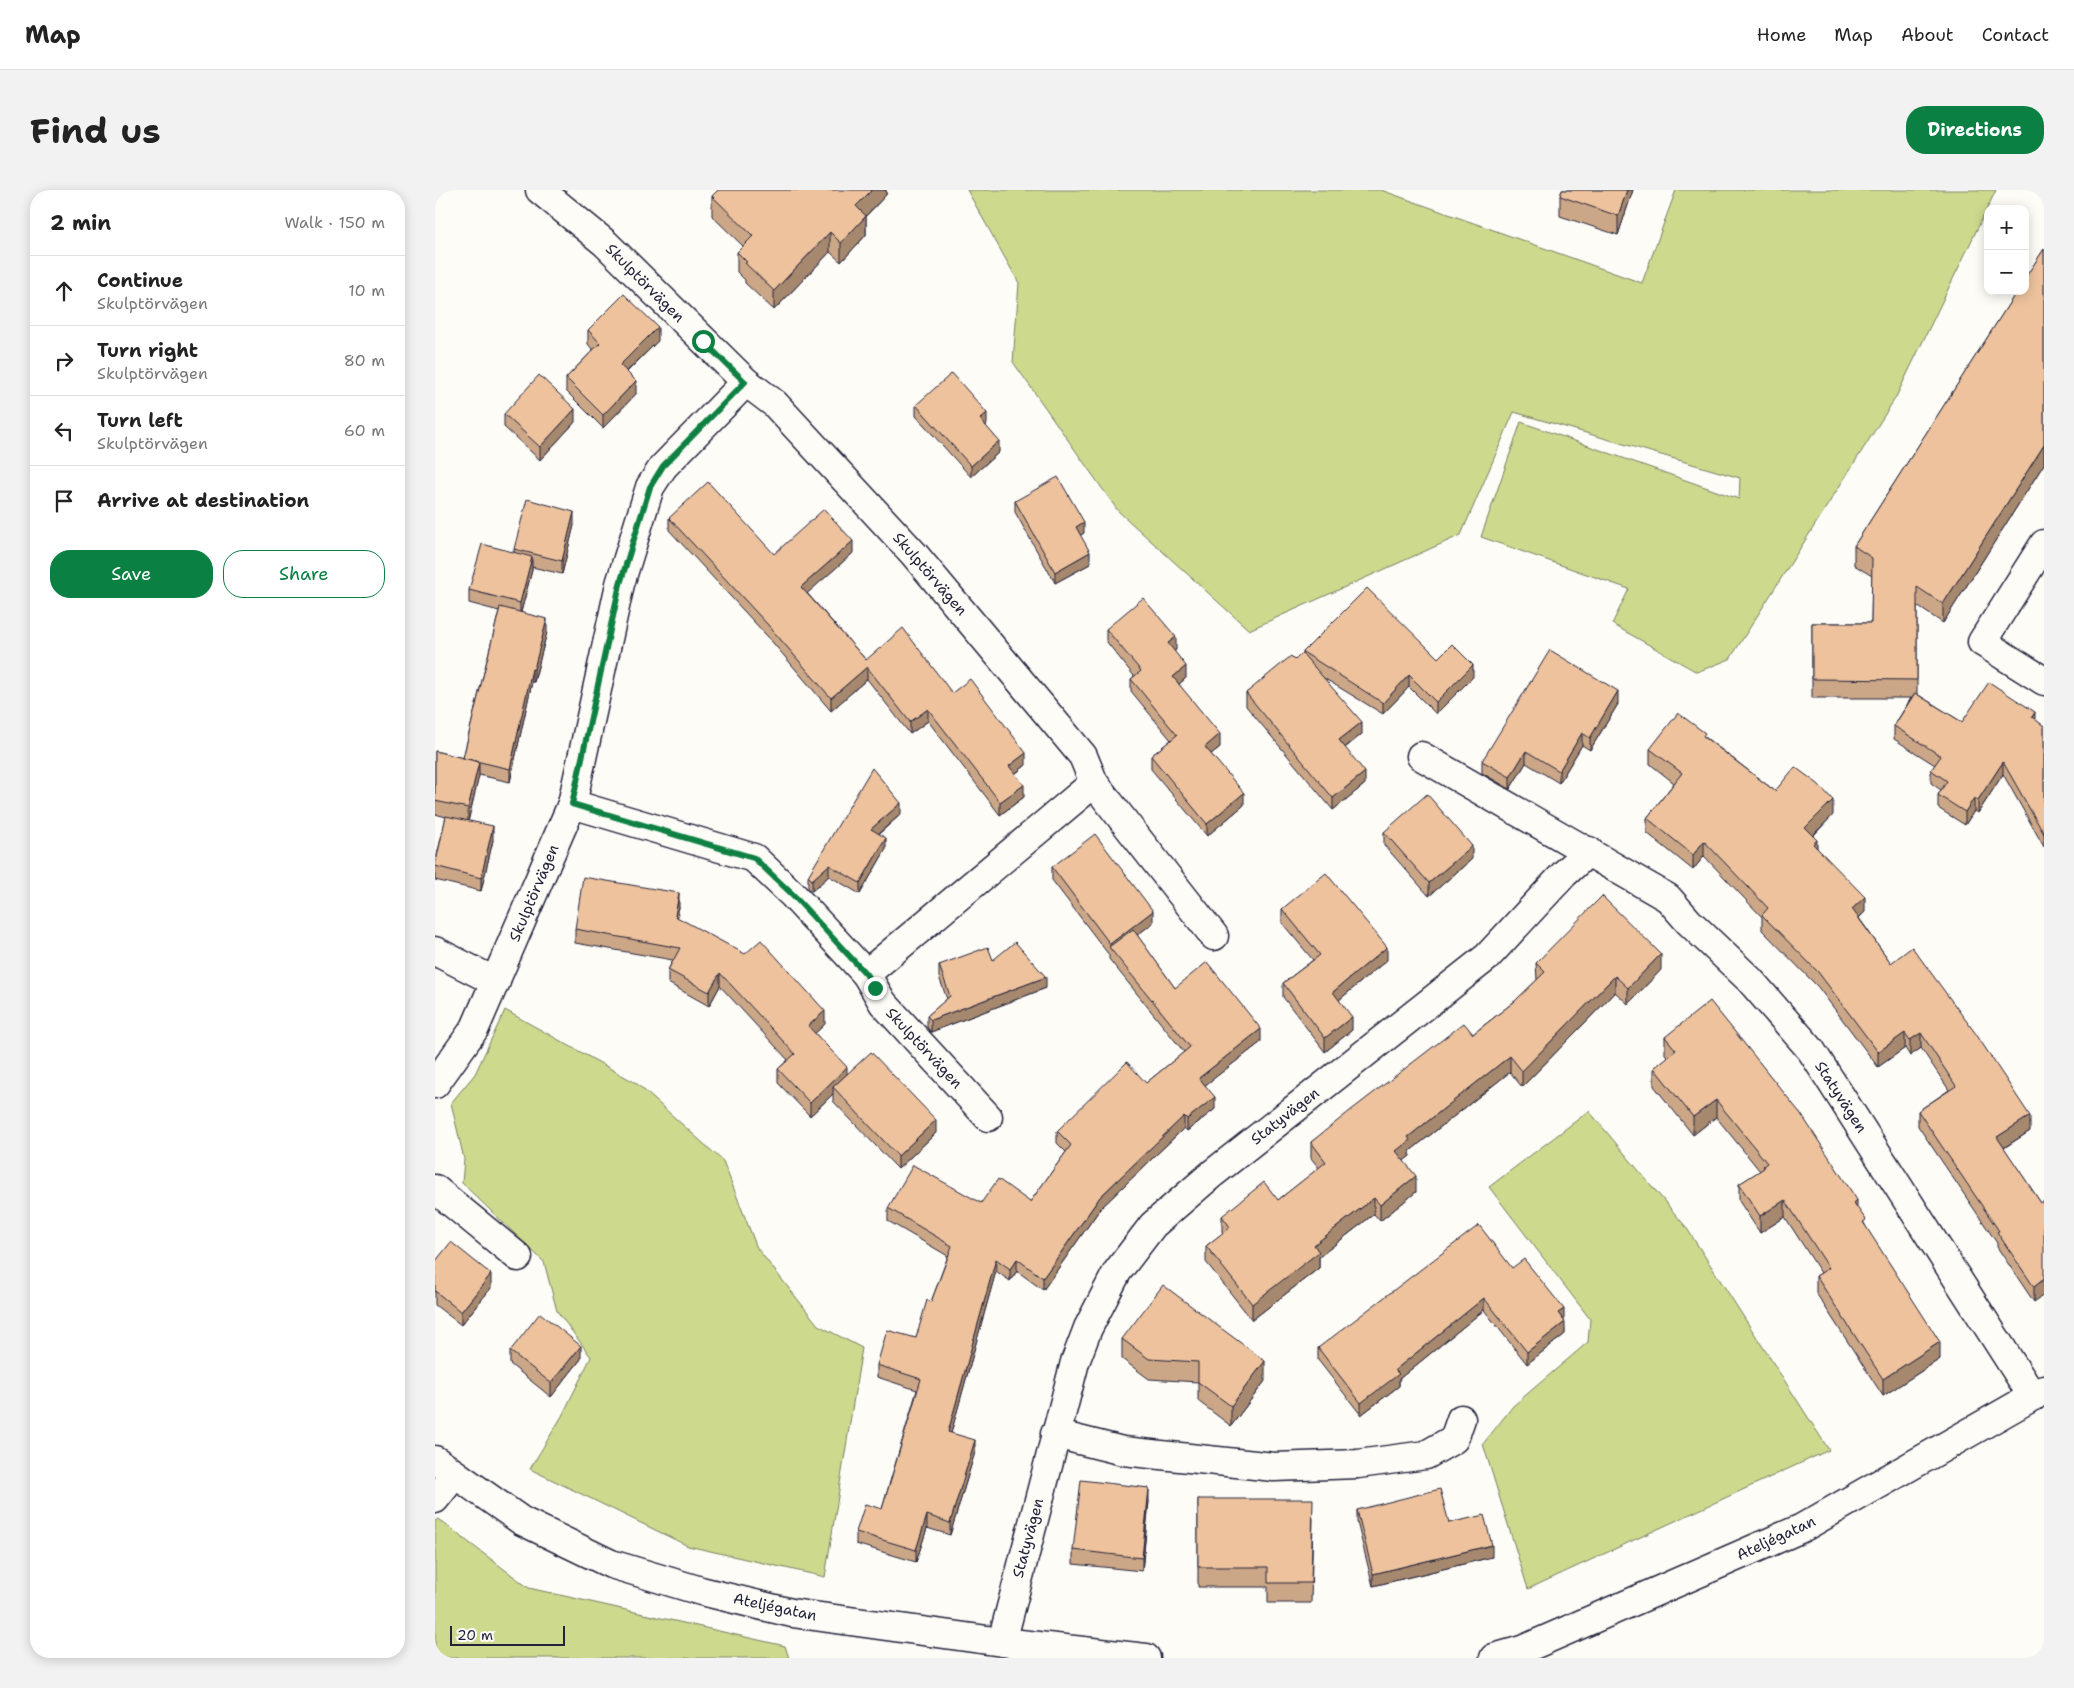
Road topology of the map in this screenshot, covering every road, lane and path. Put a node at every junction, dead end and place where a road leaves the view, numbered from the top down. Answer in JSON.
{"nodes":[{"id":1,"x":539,"y":190,"type":"edge"},
{"id":2,"x":745,"y":382,"type":"junction"},
{"id":3,"x":2044,"y":544,"type":"edge"},
{"id":4,"x":2044,"y":681,"type":"edge"},
{"id":5,"x":1421,"y":756,"type":"dead end"},
{"id":6,"x":1094,"y":783,"type":"junction"},
{"id":7,"x":572,"y":804,"type":"junction"},
{"id":8,"x":1589,"y":851,"type":"junction"},
{"id":9,"x":1214,"y":936,"type":"dead end"},
{"id":10,"x":435,"y":951,"type":"edge"},
{"id":11,"x":866,"y":974,"type":"junction"},
{"id":12,"x":496,"y":982,"type":"junction"},
{"id":13,"x":435,"y":1084,"type":"edge"},
{"id":14,"x":988,"y":1117,"type":"dead end"},
{"id":15,"x":435,"y":1189,"type":"edge"},
{"id":16,"x":518,"y":1257,"type":"dead end"},
{"id":17,"x":2039,"y":1394,"type":"edge"},
{"id":18,"x":1461,"y":1419,"type":"dead end"},
{"id":19,"x":1055,"y":1434,"type":"junction"},
{"id":20,"x":445,"y":1467,"type":"edge"},
{"id":21,"x":435,"y":1499,"type":"edge"},
{"id":22,"x":1017,"y":1648,"type":"edge"},
{"id":23,"x":1147,"y":1658,"type":"edge"},
{"id":24,"x":1497,"y":1658,"type":"edge"}],
"edges":[{"from":1,"to":2,"type":"street","name":"Skulptörvägen"},
{"from":2,"to":6,"type":"street","name":"Skulptörvägen"},
{"from":2,"to":7,"type":"street","name":"Skulptörvägen"},
{"from":3,"to":4,"type":"street"},
{"from":5,"to":8,"type":"street","name":"Statyvägen"},
{"from":6,"to":9,"type":"street","name":"Skulptörvägen"},
{"from":6,"to":11,"type":"street"},
{"from":7,"to":11,"type":"street","name":"Skulptörvägen"},
{"from":7,"to":12,"type":"street","name":"Skulptörvägen"},
{"from":8,"to":17,"type":"street","name":"Statyvägen"},
{"from":8,"to":19,"type":"street","name":"Statyvägen"},
{"from":10,"to":12,"type":"street"},
{"from":11,"to":14,"type":"street","name":"Skulptörvägen"},
{"from":12,"to":13,"type":"street","name":"Skulptörvägen"},
{"from":15,"to":16,"type":"street"},
{"from":17,"to":24,"type":"street","name":"Ateljégatan"},
{"from":18,"to":19,"type":"street"},
{"from":19,"to":22,"type":"street","name":"Statyvägen"},
{"from":20,"to":21,"type":"street"},
{"from":20,"to":22,"type":"street","name":"Ateljégatan"},
{"from":22,"to":23,"type":"street","name":"Ateljégatan"}]}
